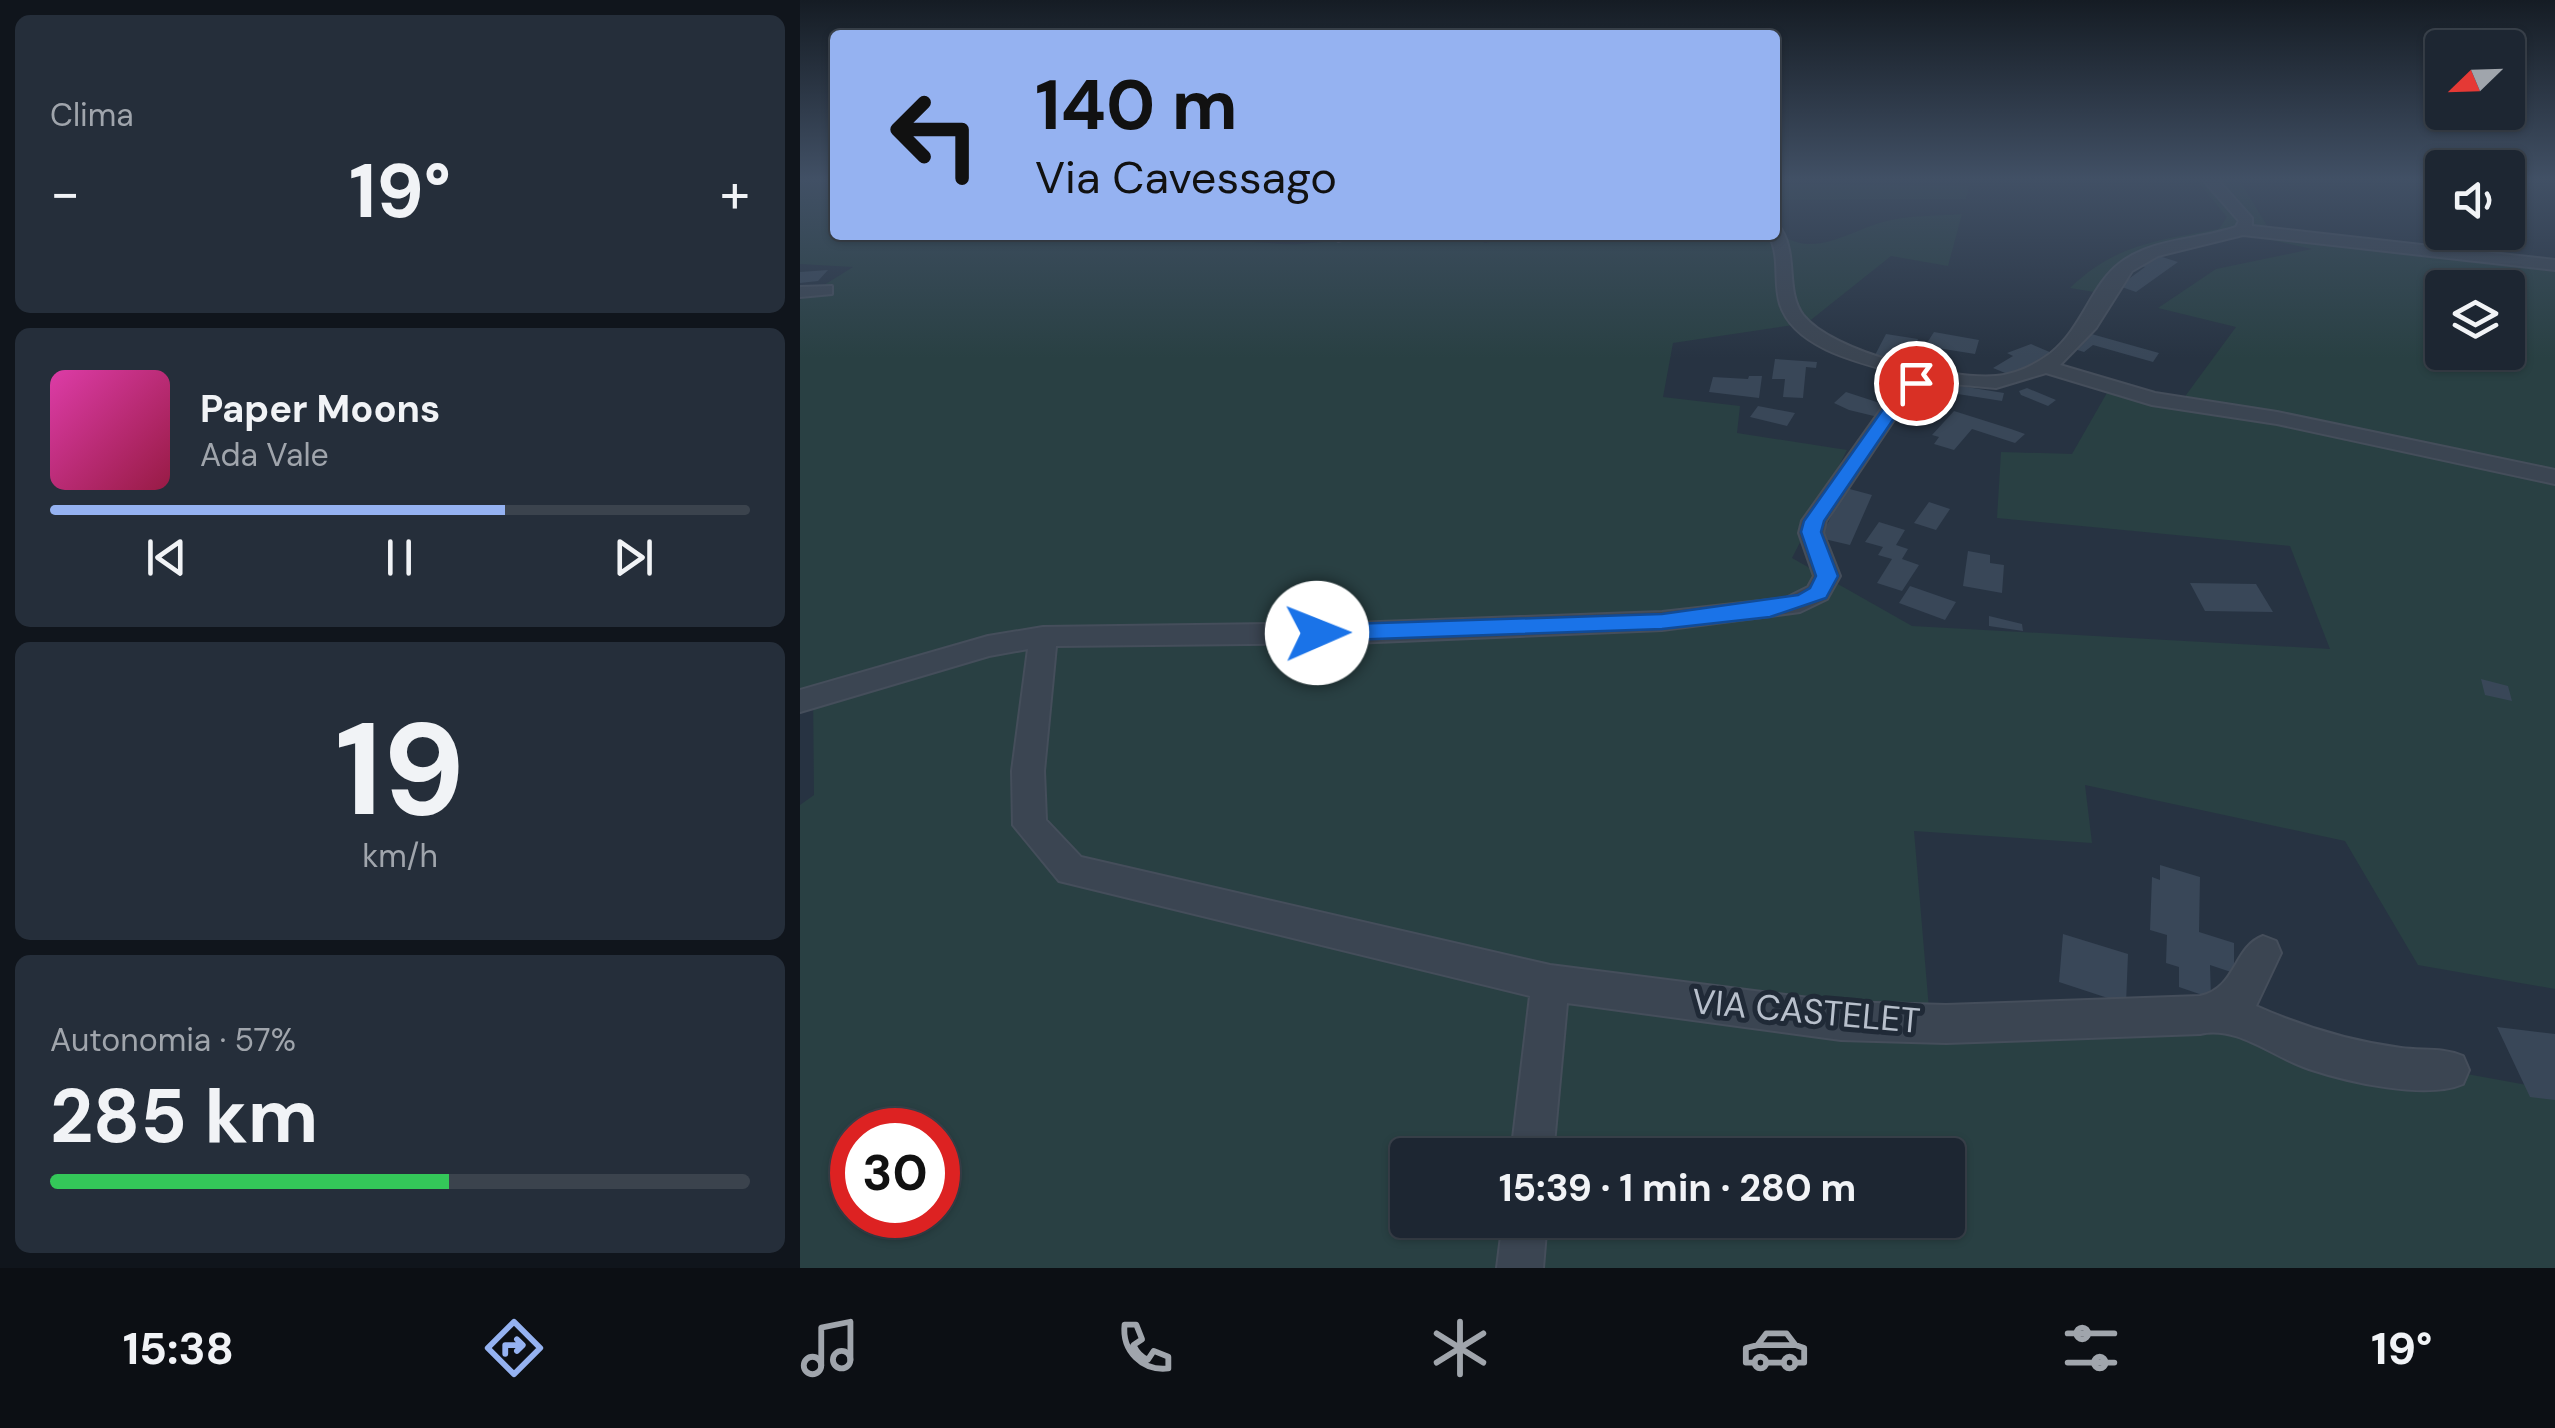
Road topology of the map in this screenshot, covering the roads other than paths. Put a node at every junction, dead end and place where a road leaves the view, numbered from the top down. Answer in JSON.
{"nodes":[{"id":1,"x":1781,"y":239,"type":"edge"},
{"id":2,"x":2208,"y":239,"type":"edge"},
{"id":3,"x":2324,"y":239,"type":"edge"},
{"id":4,"x":2555,"y":265,"type":"edge"},
{"id":5,"x":826,"y":290,"type":"dead end"},
{"id":6,"x":800,"y":292,"type":"edge"},
{"id":7,"x":2044,"y":366,"type":"junction"},
{"id":8,"x":1927,"y":375,"type":"junction"},
{"id":9,"x":2555,"y":477,"type":"edge"},
{"id":10,"x":1043,"y":637,"type":"junction"},
{"id":11,"x":800,"y":701,"type":"edge"},
{"id":12,"x":2262,"y":953,"type":"dead end"},
{"id":13,"x":1550,"y":983,"type":"junction"},
{"id":14,"x":2224,"y":1011,"type":"junction"},
{"id":15,"x":2450,"y":1070,"type":"dead end"},
{"id":16,"x":1534,"y":1138,"type":"edge"},
{"id":17,"x":1523,"y":1238,"type":"edge"},
{"id":18,"x":1520,"y":1268,"type":"edge"}],
"edges":[{"from":1,"to":8,"type":"street"},
{"from":2,"to":7,"type":"street"},
{"from":3,"to":4,"type":"street"},
{"from":5,"to":6,"type":"street"},
{"from":7,"to":8,"type":"street"},
{"from":7,"to":9,"type":"street"},
{"from":8,"to":10,"type":"street"},
{"from":10,"to":11,"type":"street"},
{"from":10,"to":13,"type":"street","name":"VIA CASTELET"},
{"from":12,"to":14,"type":"street"},
{"from":13,"to":14,"type":"street","name":"VIA CASTELET"},
{"from":13,"to":16,"type":"street"},
{"from":14,"to":15,"type":"street"},
{"from":17,"to":18,"type":"street"}]}
